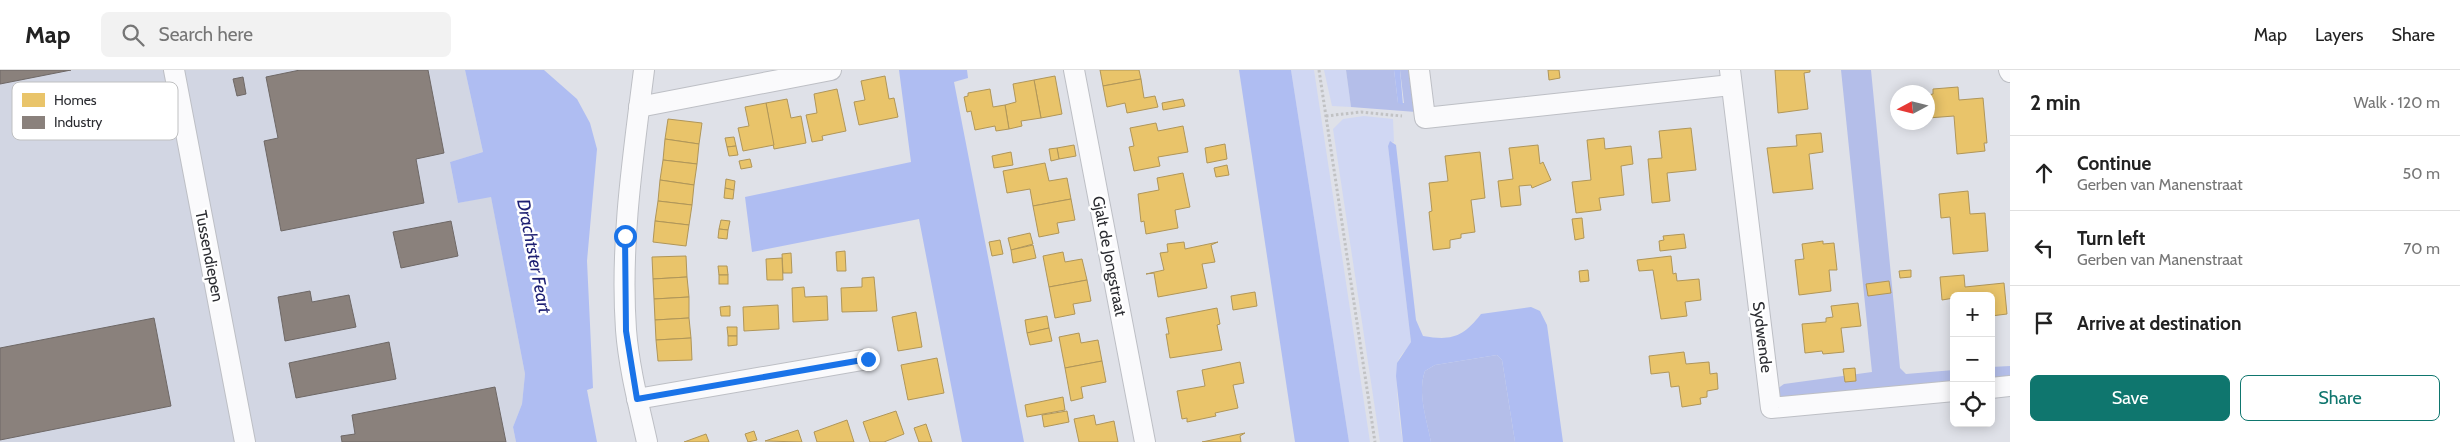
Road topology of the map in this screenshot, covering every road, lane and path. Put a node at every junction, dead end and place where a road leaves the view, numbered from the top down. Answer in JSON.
{"nodes":[{"id":1,"x":644,"y":70,"type":"edge"},
{"id":2,"x":831,"y":70,"type":"edge"},
{"id":3,"x":1074,"y":70,"type":"edge"},
{"id":4,"x":1318,"y":70,"type":"edge"},
{"id":5,"x":1419,"y":70,"type":"edge"},
{"id":6,"x":1730,"y":78,"type":"edge"},
{"id":7,"x":178,"y":91,"type":"edge"},
{"id":8,"x":639,"y":107,"type":"junction"},
{"id":9,"x":1326,"y":116,"type":"junction"},
{"id":10,"x":1425,"y":118,"type":"junction"},
{"id":11,"x":868,"y":359,"type":"dead end"},
{"id":12,"x":2010,"y":386,"type":"edge"},
{"id":13,"x":1995,"y":388,"type":"edge"},
{"id":14,"x":1950,"y":391,"type":"edge"},
{"id":15,"x":637,"y":399,"type":"junction"},
{"id":16,"x":245,"y":442,"type":"edge"},
{"id":17,"x":648,"y":442,"type":"edge"},
{"id":18,"x":1145,"y":442,"type":"edge"},
{"id":19,"x":1375,"y":442,"type":"edge"}],
"edges":[{"from":1,"to":8,"type":"street"},
{"from":2,"to":8,"type":"street"},
{"from":3,"to":18,"type":"street","name":"Gjalt de Jongstraat"},
{"from":4,"to":9,"type":"path"},
{"from":5,"to":10,"type":"street"},
{"from":6,"to":10,"type":"street","name":"Sydwende"},
{"from":6,"to":14,"type":"street","name":"Sydwende"},
{"from":7,"to":16,"type":"street","name":"Tussendiepen"},
{"from":8,"to":15,"type":"street"},
{"from":9,"to":10,"type":"path"},
{"from":9,"to":19,"type":"path"},
{"from":11,"to":15,"type":"street"},
{"from":12,"to":13,"type":"street"},
{"from":15,"to":17,"type":"street"}]}
